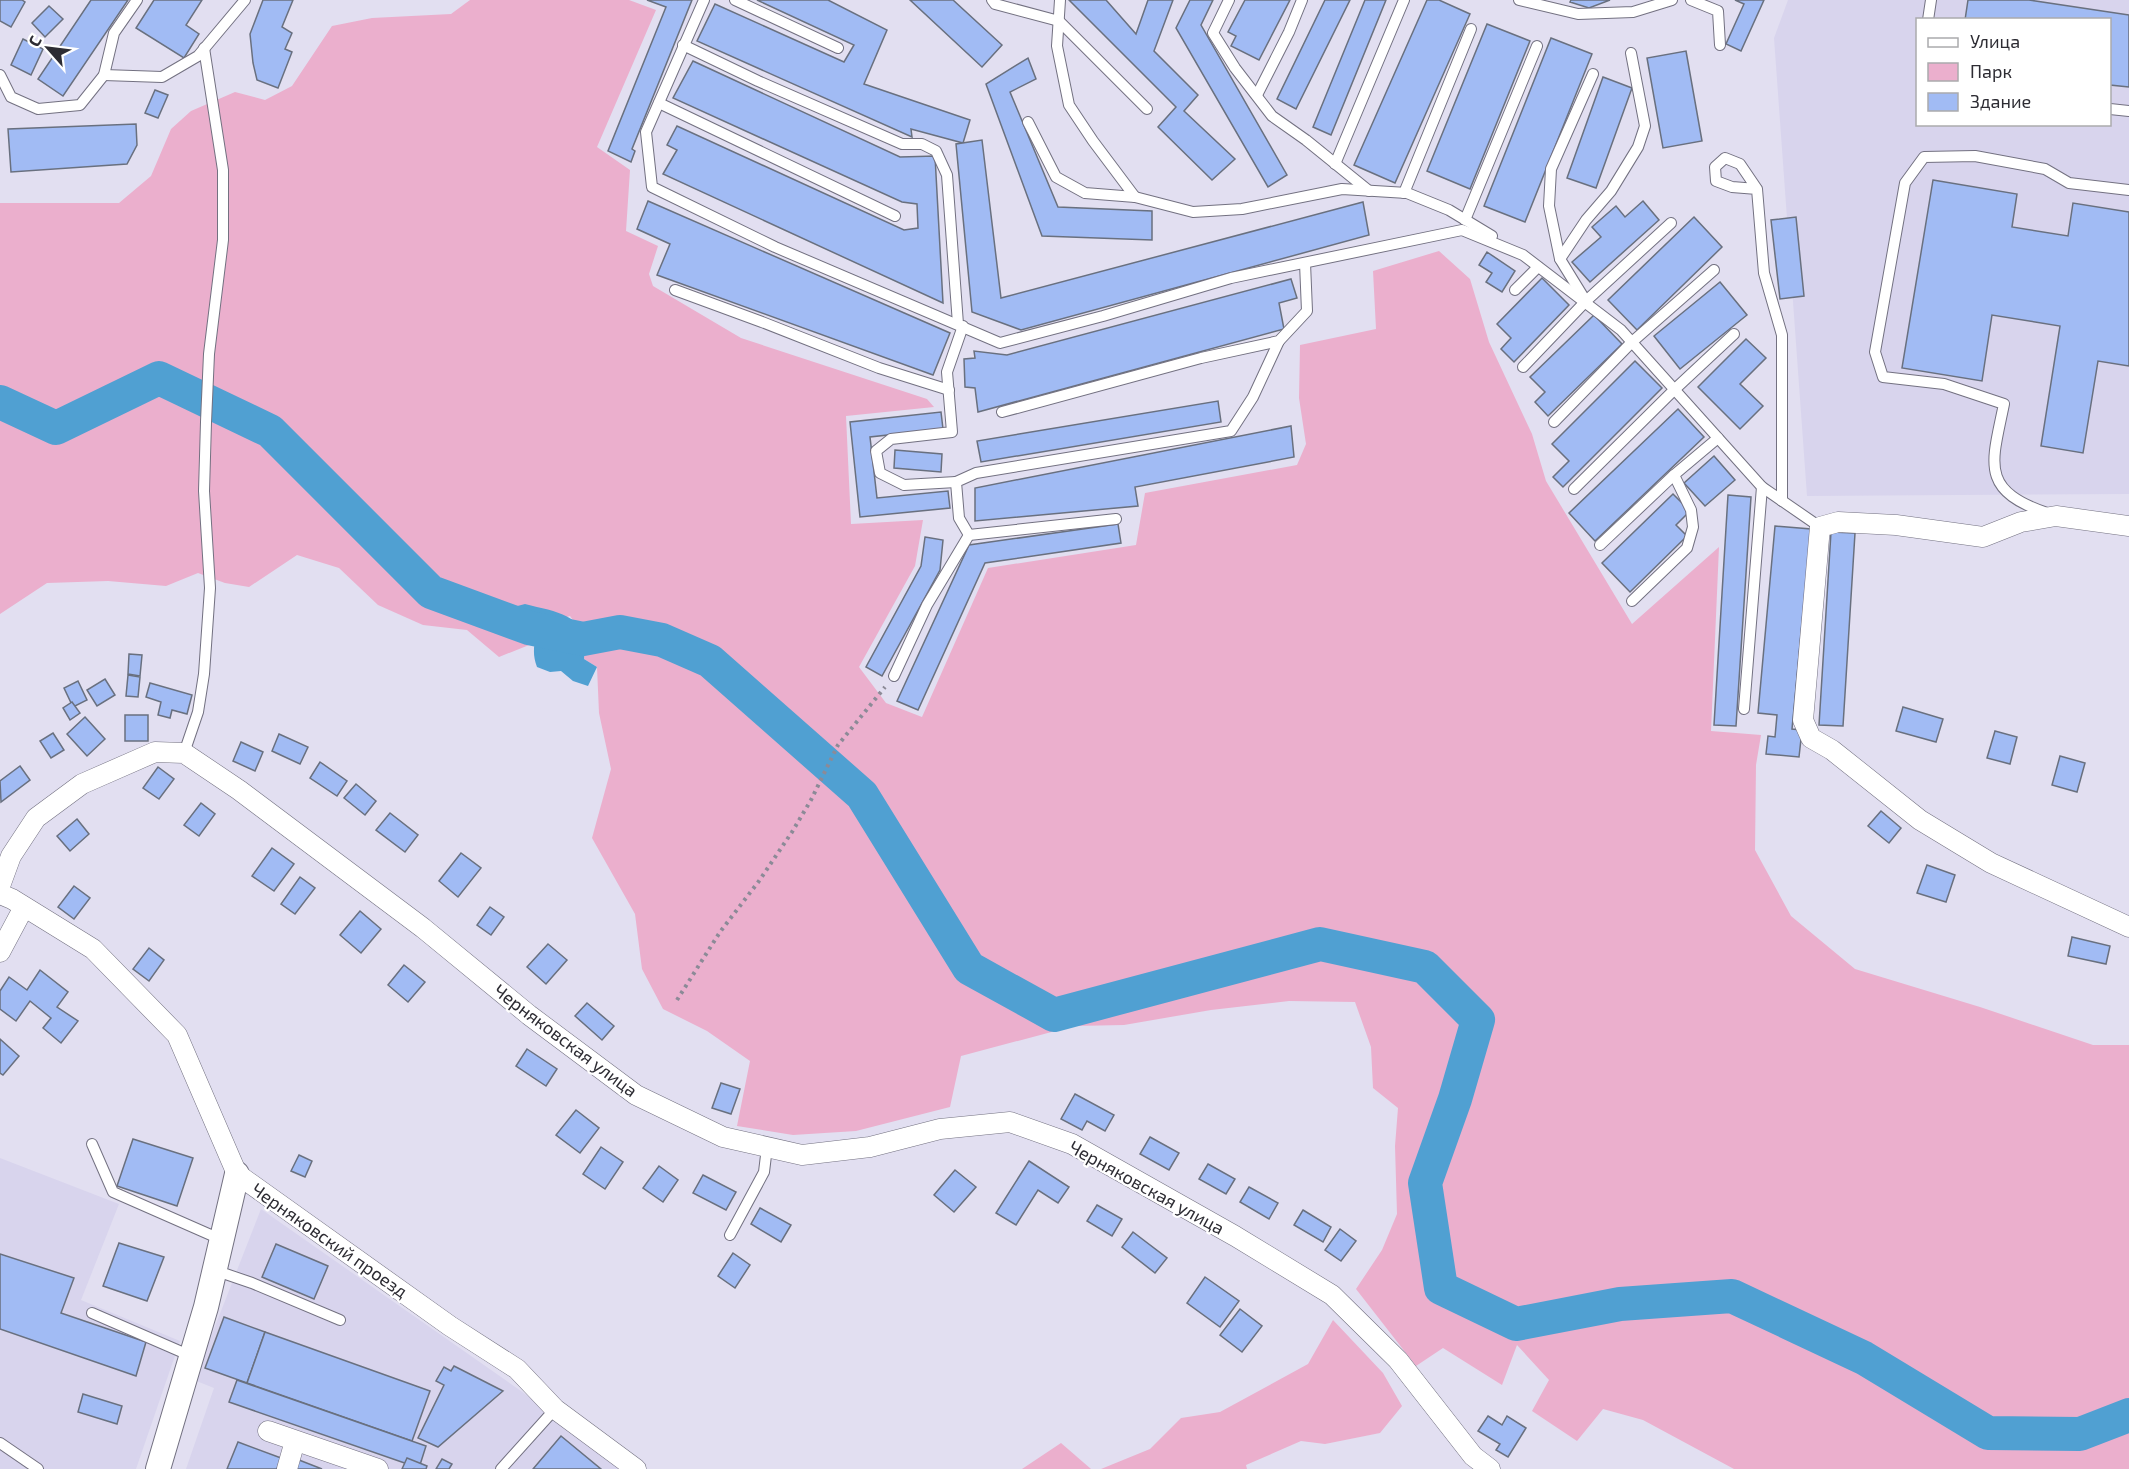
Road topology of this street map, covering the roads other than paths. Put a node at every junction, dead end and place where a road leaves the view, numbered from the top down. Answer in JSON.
{"nodes":[{"id":1,"x":137,"y":0,"type":"edge"},
{"id":2,"x":245,"y":0,"type":"edge"},
{"id":3,"x":704,"y":0,"type":"edge"},
{"id":4,"x":735,"y":0,"type":"edge"},
{"id":5,"x":992,"y":0,"type":"edge"},
{"id":6,"x":1060,"y":0,"type":"edge"},
{"id":7,"x":1229,"y":0,"type":"edge"},
{"id":8,"x":1302,"y":0,"type":"edge"},
{"id":9,"x":1404,"y":0,"type":"edge"},
{"id":10,"x":1519,"y":0,"type":"edge"},
{"id":11,"x":1672,"y":0,"type":"edge"},
{"id":12,"x":1690,"y":0,"type":"edge"},
{"id":13,"x":1931,"y":0,"type":"edge"},
{"id":14,"x":1556,"y":4,"type":"edge"},
{"id":15,"x":1928,"y":18,"type":"edge"},
{"id":16,"x":1059,"y":21,"type":"junction"},
{"id":17,"x":1471,"y":29,"type":"dead end"},
{"id":18,"x":683,"y":45,"type":"junction"},
{"id":19,"x":1720,"y":45,"type":"dead end"},
{"id":20,"x":1537,"y":46,"type":"dead end"},
{"id":21,"x":204,"y":48,"type":"junction"},
{"id":22,"x":838,"y":48,"type":"dead end"},
{"id":23,"x":1631,"y":53,"type":"dead end"},
{"id":24,"x":1593,"y":74,"type":"dead end"},
{"id":25,"x":0,"y":75,"type":"edge"},
{"id":26,"x":104,"y":75,"type":"junction"},
{"id":27,"x":1257,"y":95,"type":"junction"},
{"id":28,"x":659,"y":102,"type":"junction"},
{"id":29,"x":1147,"y":109,"type":"dead end"},
{"id":30,"x":2111,"y":109,"type":"edge"},
{"id":31,"x":2129,"y":111,"type":"edge"},
{"id":32,"x":1028,"y":122,"type":"dead end"},
{"id":33,"x":1335,"y":164,"type":"junction"},
{"id":34,"x":1757,"y":189,"type":"dead end"},
{"id":35,"x":2129,"y":190,"type":"edge"},
{"id":36,"x":1369,"y":191,"type":"junction"},
{"id":37,"x":1404,"y":193,"type":"junction"},
{"id":38,"x":1135,"y":197,"type":"junction"},
{"id":39,"x":895,"y":216,"type":"dead end"},
{"id":40,"x":1465,"y":220,"type":"junction"},
{"id":41,"x":1671,"y":224,"type":"dead end"},
{"id":42,"x":1522,"y":255,"type":"junction"},
{"id":43,"x":1560,"y":259,"type":"junction"},
{"id":44,"x":1305,"y":263,"type":"junction"},
{"id":45,"x":1538,"y":267,"type":"junction"},
{"id":46,"x":1714,"y":270,"type":"dead end"},
{"id":47,"x":675,"y":290,"type":"dead end"},
{"id":48,"x":1515,"y":290,"type":"dead end"},
{"id":49,"x":1585,"y":302,"type":"junction"},
{"id":50,"x":961,"y":325,"type":"junction"},
{"id":51,"x":1734,"y":334,"type":"dead end"},
{"id":52,"x":1279,"y":341,"type":"junction"},
{"id":53,"x":1632,"y":342,"type":"junction"},
{"id":54,"x":1522,"y":367,"type":"dead end"},
{"id":55,"x":949,"y":390,"type":"junction"},
{"id":56,"x":1674,"y":390,"type":"junction"},
{"id":57,"x":1002,"y":412,"type":"dead end"},
{"id":58,"x":1554,"y":422,"type":"dead end"},
{"id":59,"x":1718,"y":438,"type":"junction"},
{"id":60,"x":1674,"y":475,"type":"junction"},
{"id":61,"x":956,"y":482,"type":"junction"},
{"id":62,"x":1762,"y":487,"type":"junction"},
{"id":63,"x":1575,"y":489,"type":"dead end"},
{"id":64,"x":1782,"y":501,"type":"junction"},
{"id":65,"x":2056,"y":516,"type":"junction"},
{"id":66,"x":1116,"y":519,"type":"dead end"},
{"id":67,"x":2129,"y":526,"type":"edge"},
{"id":68,"x":1820,"y":527,"type":"junction"},
{"id":69,"x":969,"y":535,"type":"junction"},
{"id":70,"x":1600,"y":545,"type":"dead end"},
{"id":71,"x":1632,"y":601,"type":"dead end"},
{"id":72,"x":894,"y":676,"type":"road end"},
{"id":73,"x":1744,"y":709,"type":"dead end"},
{"id":74,"x":184,"y":753,"type":"junction"},
{"id":75,"x":0,"y":886,"type":"edge"},
{"id":76,"x":0,"y":894,"type":"edge"},
{"id":77,"x":24,"y":907,"type":"junction"},
{"id":78,"x":2129,"y":927,"type":"edge"},
{"id":79,"x":0,"y":952,"type":"edge"},
{"id":80,"x":92,"y":1144,"type":"dead end"},
{"id":81,"x":767,"y":1147,"type":"junction"},
{"id":82,"x":237,"y":1174,"type":"junction"},
{"id":83,"x":730,"y":1235,"type":"dead end"},
{"id":84,"x":220,"y":1239,"type":"junction"},
{"id":85,"x":213,"y":1270,"type":"junction"},
{"id":86,"x":92,"y":1313,"type":"dead end"},
{"id":87,"x":340,"y":1320,"type":"dead end"},
{"id":88,"x":191,"y":1356,"type":"junction"},
{"id":89,"x":555,"y":1409,"type":"junction"},
{"id":90,"x":268,"y":1431,"type":"dead end"},
{"id":91,"x":296,"y":1441,"type":"junction"},
{"id":92,"x":0,"y":1443,"type":"edge"},
{"id":93,"x":38,"y":1469,"type":"edge"},
{"id":94,"x":158,"y":1469,"type":"edge"},
{"id":95,"x":287,"y":1469,"type":"edge"},
{"id":96,"x":378,"y":1469,"type":"edge"},
{"id":97,"x":501,"y":1469,"type":"edge"},
{"id":98,"x":636,"y":1469,"type":"edge"},
{"id":99,"x":1490,"y":1469,"type":"edge"}],
"edges":[{"from":1,"to":26,"type":"lane"},
{"from":2,"to":21,"type":"lane"},
{"from":3,"to":18,"type":"lane"},
{"from":4,"to":22,"type":"lane"},
{"from":5,"to":16,"type":"lane"},
{"from":6,"to":16,"type":"lane"},
{"from":7,"to":27,"type":"lane"},
{"from":8,"to":27,"type":"lane"},
{"from":9,"to":33,"type":"lane"},
{"from":10,"to":14,"type":"lane"},
{"from":11,"to":14,"type":"lane"},
{"from":12,"to":19,"type":"lane"},
{"from":13,"to":15,"type":"lane"},
{"from":16,"to":29,"type":"lane"},
{"from":16,"to":38,"type":"lane"},
{"from":17,"to":37,"type":"lane"},
{"from":18,"to":28,"type":"lane"},
{"from":18,"to":50,"type":"lane"},
{"from":20,"to":40,"type":"lane"},
{"from":21,"to":26,"type":"lane"},
{"from":21,"to":74,"type":"lane"},
{"from":23,"to":43,"type":"lane"},
{"from":24,"to":43,"type":"lane"},
{"from":25,"to":26,"type":"lane"},
{"from":27,"to":33,"type":"lane"},
{"from":28,"to":39,"type":"lane"},
{"from":28,"to":50,"type":"lane"},
{"from":30,"to":31,"type":"lane"},
{"from":32,"to":38,"type":"lane"},
{"from":33,"to":36,"type":"lane"},
{"from":34,"to":64,"type":"lane"},
{"from":35,"to":65,"type":"lane"},
{"from":36,"to":37,"type":"lane"},
{"from":36,"to":38,"type":"lane"},
{"from":37,"to":40,"type":"lane"},
{"from":40,"to":42,"type":"lane"},
{"from":41,"to":49,"type":"lane"},
{"from":42,"to":44,"type":"lane"},
{"from":42,"to":45,"type":"lane"},
{"from":43,"to":49,"type":"lane"},
{"from":44,"to":50,"type":"lane"},
{"from":44,"to":52,"type":"lane"},
{"from":45,"to":48,"type":"lane"},
{"from":45,"to":49,"type":"lane"},
{"from":46,"to":53,"type":"lane"},
{"from":47,"to":55,"type":"lane"},
{"from":49,"to":53,"type":"lane"},
{"from":49,"to":54,"type":"lane"},
{"from":50,"to":55,"type":"lane"},
{"from":51,"to":56,"type":"lane"},
{"from":52,"to":57,"type":"lane"},
{"from":52,"to":61,"type":"lane"},
{"from":53,"to":56,"type":"lane"},
{"from":53,"to":58,"type":"lane"},
{"from":55,"to":61,"type":"lane"},
{"from":56,"to":59,"type":"lane"},
{"from":56,"to":63,"type":"lane"},
{"from":59,"to":60,"type":"lane"},
{"from":59,"to":62,"type":"lane"},
{"from":60,"to":70,"type":"lane"},
{"from":60,"to":71,"type":"lane"},
{"from":61,"to":69,"type":"lane"},
{"from":62,"to":64,"type":"lane"},
{"from":62,"to":73,"type":"lane"},
{"from":64,"to":68,"type":"lane"},
{"from":65,"to":67,"type":"street"},
{"from":65,"to":68,"type":"street"},
{"from":66,"to":69,"type":"lane"},
{"from":68,"to":78,"type":"street"},
{"from":69,"to":72,"type":"lane"},
{"from":74,"to":75,"type":"street"},
{"from":74,"to":81,"type":"street","name":"Черняковская улица"},
{"from":76,"to":77,"type":"street"},
{"from":77,"to":79,"type":"street"},
{"from":77,"to":82,"type":"street"},
{"from":80,"to":84,"type":"lane"},
{"from":81,"to":83,"type":"lane"},
{"from":81,"to":99,"type":"street","name":"Черняковская улица"},
{"from":82,"to":84,"type":"street","name":"Черняковский проезд"},
{"from":82,"to":89,"type":"street","name":"Черняковский проезд"},
{"from":84,"to":85,"type":"street","name":"Черняковский проезд"},
{"from":85,"to":87,"type":"lane"},
{"from":85,"to":88,"type":"street","name":"Черняковский проезд"},
{"from":86,"to":88,"type":"lane"},
{"from":88,"to":94,"type":"street","name":"Черняковский проезд"},
{"from":89,"to":97,"type":"lane"},
{"from":89,"to":98,"type":"street","name":"Черняковский проезд"},
{"from":90,"to":91,"type":"street"},
{"from":91,"to":95,"type":"street"},
{"from":91,"to":96,"type":"street"},
{"from":92,"to":93,"type":"lane"}]}
